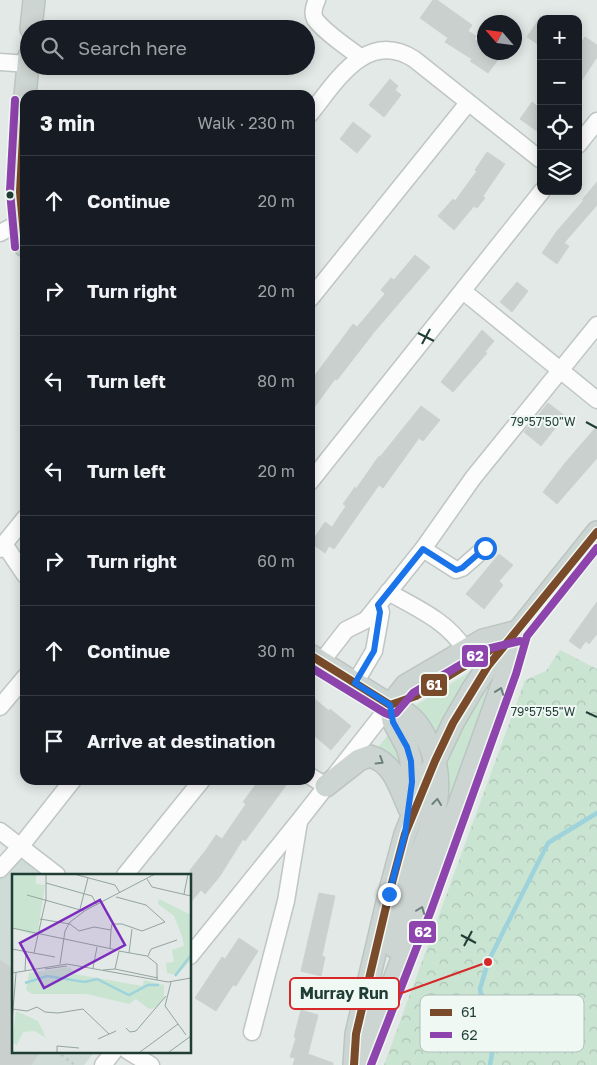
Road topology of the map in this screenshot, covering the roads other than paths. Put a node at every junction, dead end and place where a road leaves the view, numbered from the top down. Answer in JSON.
{"nodes":[{"id":1,"x":34,"y":0,"type":"edge"},
{"id":2,"x":317,"y":0,"type":"edge"},
{"id":3,"x":32,"y":20,"type":"edge"},
{"id":4,"x":360,"y":57,"type":"junction"},
{"id":5,"x":0,"y":62,"type":"edge"},
{"id":6,"x":20,"y":63,"type":"edge"},
{"id":7,"x":27,"y":75,"type":"edge"},
{"id":8,"x":26,"y":90,"type":"edge"},
{"id":9,"x":468,"y":102,"type":"junction"},
{"id":10,"x":315,"y":108,"type":"edge"},
{"id":11,"x":597,"y":121,"type":"edge"},
{"id":12,"x":582,"y":140,"type":"edge"},
{"id":13,"x":20,"y":157,"type":"edge"},
{"id":14,"x":537,"y":157,"type":"edge"},
{"id":15,"x":20,"y":195,"type":"edge"},
{"id":16,"x":539,"y":195,"type":"edge"},
{"id":17,"x":20,"y":222,"type":"edge"},
{"id":18,"x":0,"y":232,"type":"edge"},
{"id":19,"x":463,"y":290,"type":"junction"},
{"id":20,"x":315,"y":293,"type":"edge"},
{"id":21,"x":597,"y":325,"type":"edge"},
{"id":22,"x":560,"y":370,"type":"junction"},
{"id":23,"x":597,"y":400,"type":"edge"},
{"id":24,"x":315,"y":476,"type":"edge"},
{"id":25,"x":20,"y":524,"type":"edge"},
{"id":26,"x":597,"y":532,"type":"edge"},
{"id":27,"x":2,"y":547,"type":"edge"},
{"id":28,"x":485,"y":548,"type":"dead end"},
{"id":29,"x":423,"y":549,"type":"junction"},
{"id":30,"x":20,"y":569,"type":"edge"},
{"id":31,"x":388,"y":592,"type":"junction"},
{"id":32,"x":378,"y":605,"type":"junction"},
{"id":33,"x":518,"y":631,"type":"junction"},
{"id":34,"x":465,"y":650,"type":"junction"},
{"id":35,"x":315,"y":658,"type":"edge"},
{"id":36,"x":20,"y":683,"type":"edge"},
{"id":37,"x":355,"y":683,"type":"junction"},
{"id":38,"x":390,"y":705,"type":"junction"},
{"id":39,"x":0,"y":708,"type":"edge"},
{"id":40,"x":435,"y":761,"type":"junction"},
{"id":41,"x":318,"y":781,"type":"edge"},
{"id":42,"x":69,"y":785,"type":"edge"},
{"id":43,"x":198,"y":785,"type":"edge"},
{"id":44,"x":409,"y":809,"type":"junction"},
{"id":45,"x":299,"y":821,"type":"junction"},
{"id":46,"x":0,"y":831,"type":"edge"},
{"id":47,"x":405,"y":834,"type":"junction"},
{"id":48,"x":20,"y":847,"type":"junction"},
{"id":49,"x":0,"y":869,"type":"edge"},
{"id":50,"x":56,"y":874,"type":"edge"},
{"id":51,"x":126,"y":874,"type":"edge"},
{"id":52,"x":191,"y":955,"type":"edge"},
{"id":53,"x":252,"y":1032,"type":"dead end"},
{"id":54,"x":372,"y":1037,"type":"junction"},
{"id":55,"x":113,"y":1052,"type":"edge"},
{"id":56,"x":130,"y":1052,"type":"edge"},
{"id":57,"x":103,"y":1065,"type":"edge"},
{"id":58,"x":151,"y":1065,"type":"edge"},
{"id":59,"x":354,"y":1065,"type":"edge"},
{"id":60,"x":360,"y":1065,"type":"edge"}],
"edges":[{"from":1,"to":3,"type":"main road"},
{"from":2,"to":4,"type":"street"},
{"from":4,"to":9,"type":"street"},
{"from":4,"to":10,"type":"street"},
{"from":5,"to":6,"type":"street"},
{"from":7,"to":8,"type":"main road"},
{"from":9,"to":14,"type":"street"},
{"from":9,"to":20,"type":"street"},
{"from":11,"to":12,"type":"street"},
{"from":13,"to":15,"type":"main road"},
{"from":16,"to":19,"type":"street"},
{"from":17,"to":18,"type":"street"},
{"from":19,"to":22,"type":"street"},
{"from":19,"to":24,"type":"street"},
{"from":21,"to":22,"type":"street"},
{"from":22,"to":23,"type":"street"},
{"from":22,"to":29,"type":"street"},
{"from":25,"to":27,"type":"street"},
{"from":26,"to":33,"type":"main road"},
{"from":27,"to":30,"type":"street"},
{"from":28,"to":29,"type":"street"},
{"from":29,"to":31,"type":"street"},
{"from":31,"to":32,"type":"street"},
{"from":31,"to":34,"type":"street"},
{"from":32,"to":35,"type":"street"},
{"from":32,"to":37,"type":"street"},
{"from":33,"to":34,"type":"main road"},
{"from":33,"to":38,"type":"main road"},
{"from":33,"to":40,"type":"main road"},
{"from":54,"to":33,"type":"main road","one_way":true},
{"from":34,"to":38,"type":"main road"},
{"from":35,"to":37,"type":"main road"},
{"from":36,"to":39,"type":"street"},
{"from":37,"to":38,"type":"main road"},
{"from":38,"to":40,"type":"main road"},
{"from":38,"to":41,"type":"street"},
{"from":38,"to":44,"type":"main road"},
{"from":40,"to":47,"type":"main road"},
{"from":54,"to":40,"type":"main road","one_way":true},
{"from":41,"to":44,"type":"main road","one_way":true},
{"from":41,"to":45,"type":"street"},
{"from":42,"to":48,"type":"street"},
{"from":43,"to":51,"type":"street"},
{"from":44,"to":47,"type":"main road"},
{"from":45,"to":52,"type":"street"},
{"from":45,"to":53,"type":"street"},
{"from":46,"to":48,"type":"street"},
{"from":47,"to":59,"type":"main road"},
{"from":48,"to":49,"type":"street"},
{"from":48,"to":50,"type":"street"},
{"from":54,"to":60,"type":"main road"},
{"from":55,"to":57,"type":"street"},
{"from":56,"to":58,"type":"street"}]}
